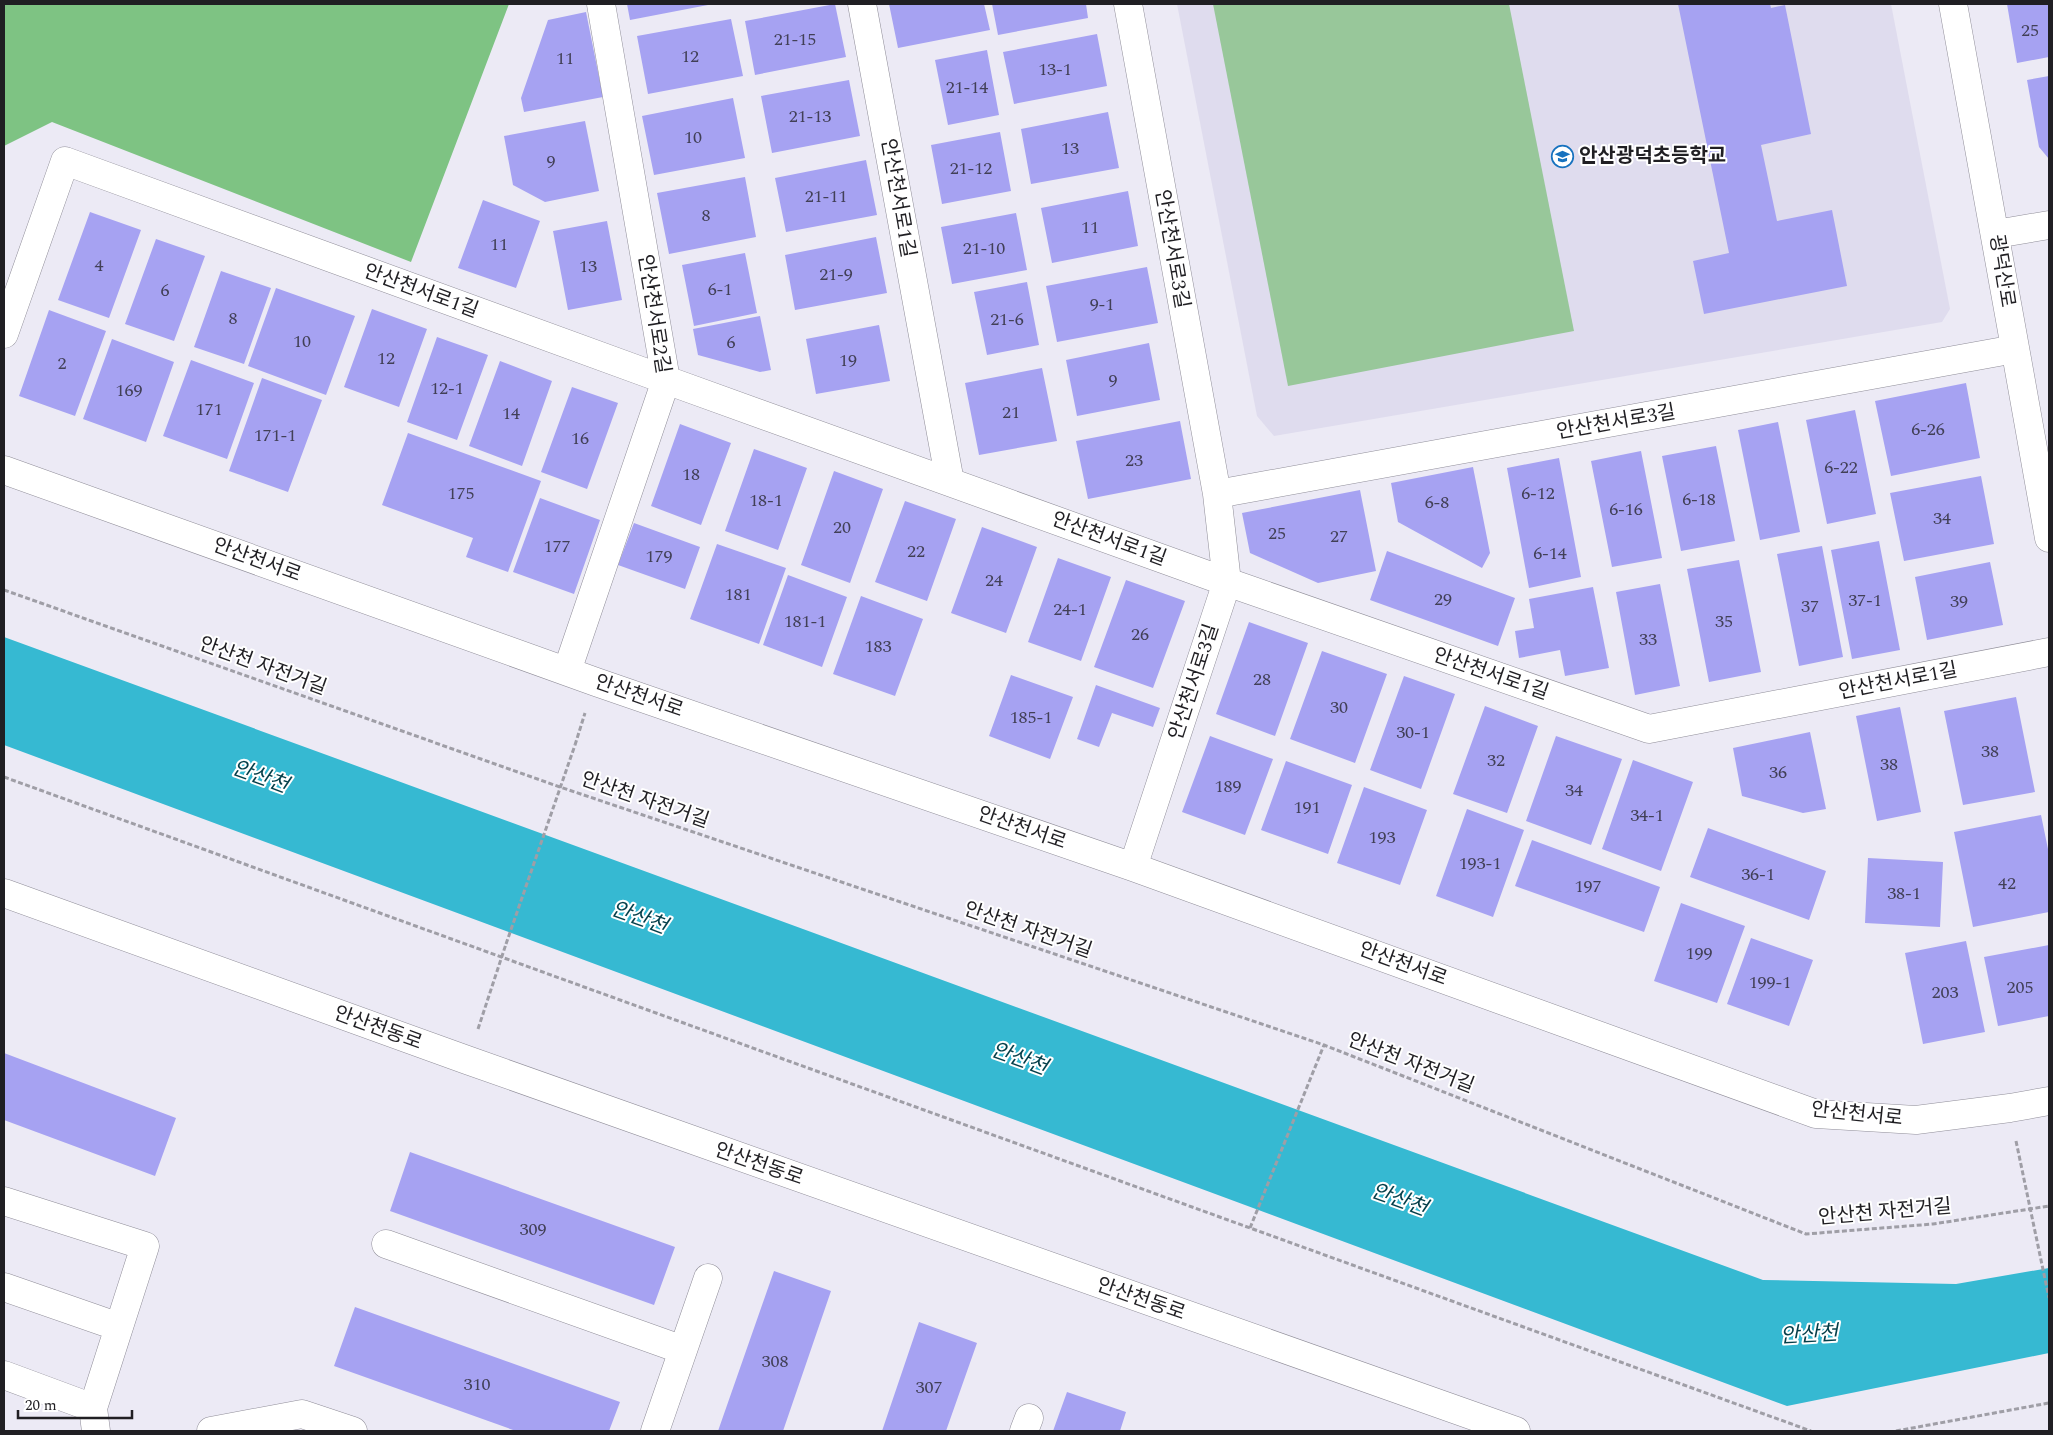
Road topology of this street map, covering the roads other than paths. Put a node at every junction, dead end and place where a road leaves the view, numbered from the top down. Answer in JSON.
{"nodes":[{"id":1,"x":602,"y":4,"type":"edge"},
{"id":2,"x":862,"y":4,"type":"edge"},
{"id":3,"x":1128,"y":4,"type":"edge"},
{"id":4,"x":1952,"y":4,"type":"edge"},
{"id":5,"x":2049,"y":225,"type":"edge"},
{"id":6,"x":1996,"y":234,"type":"junction"},
{"id":7,"x":4,"y":334,"type":"edge"},
{"id":8,"x":2014,"y":349,"type":"junction"},
{"id":9,"x":666,"y":380,"type":"junction"},
{"id":10,"x":4,"y":470,"type":"edge"},
{"id":11,"x":950,"y":482,"type":"junction"},
{"id":12,"x":1217,"y":494,"type":"junction"},
{"id":13,"x":2049,"y":538,"type":"edge"},
{"id":14,"x":1227,"y":582,"type":"junction"},
{"id":15,"x":2049,"y":652,"type":"edge"},
{"id":16,"x":567,"y":671,"type":"junction"},
{"id":17,"x":1133,"y":867,"type":"junction"},
{"id":18,"x":4,"y":893,"type":"edge"},
{"id":19,"x":2049,"y":1101,"type":"edge"},
{"id":20,"x":4,"y":1201,"type":"edge"},
{"id":21,"x":386,"y":1244,"type":"dead end"},
{"id":22,"x":708,"y":1278,"type":"dead end"},
{"id":23,"x":4,"y":1287,"type":"edge"},
{"id":24,"x":119,"y":1327,"type":"junction"},
{"id":25,"x":683,"y":1350,"type":"junction"},
{"id":26,"x":4,"y":1375,"type":"edge"},
{"id":27,"x":94,"y":1419,"type":"edge"},
{"id":28,"x":210,"y":1431,"type":"edge"},
{"id":29,"x":353,"y":1431,"type":"edge"},
{"id":30,"x":655,"y":1431,"type":"edge"},
{"id":31,"x":1516,"y":1431,"type":"edge"}],
"edges":[{"from":1,"to":9,"type":"street","name":"안산천서로2길"},
{"from":2,"to":11,"type":"street","name":"안산천서로1길"},
{"from":3,"to":12,"type":"street","name":"안산천서로3길"},
{"from":4,"to":6,"type":"street","name":"광덕산로"},
{"from":5,"to":6,"type":"street"},
{"from":6,"to":8,"type":"street","name":"광덕산로"},
{"from":7,"to":9,"type":"street","name":"안산천서로1길"},
{"from":8,"to":12,"type":"street","name":"안산천서로3길"},
{"from":8,"to":13,"type":"street","name":"광덕산로"},
{"from":9,"to":11,"type":"street","name":"안산천서로1길"},
{"from":9,"to":16,"type":"street","name":"안산천서로2길"},
{"from":10,"to":16,"type":"street","name":"안산천서로"},
{"from":11,"to":14,"type":"street","name":"안산천서로1길"},
{"from":12,"to":14,"type":"street","name":"안산천서로3길"},
{"from":14,"to":15,"type":"street","name":"안산천서로1길"},
{"from":14,"to":17,"type":"street","name":"안산천서로3길"},
{"from":16,"to":17,"type":"street","name":"안산천서로"},
{"from":17,"to":19,"type":"street","name":"안산천서로"},
{"from":18,"to":31,"type":"street","name":"안산천동로"},
{"from":20,"to":24,"type":"street"},
{"from":21,"to":25,"type":"street"},
{"from":22,"to":25,"type":"street"},
{"from":23,"to":24,"type":"street"},
{"from":24,"to":27,"type":"street"},
{"from":25,"to":30,"type":"street"},
{"from":26,"to":27,"type":"street"},
{"from":28,"to":29,"type":"street"}]}
